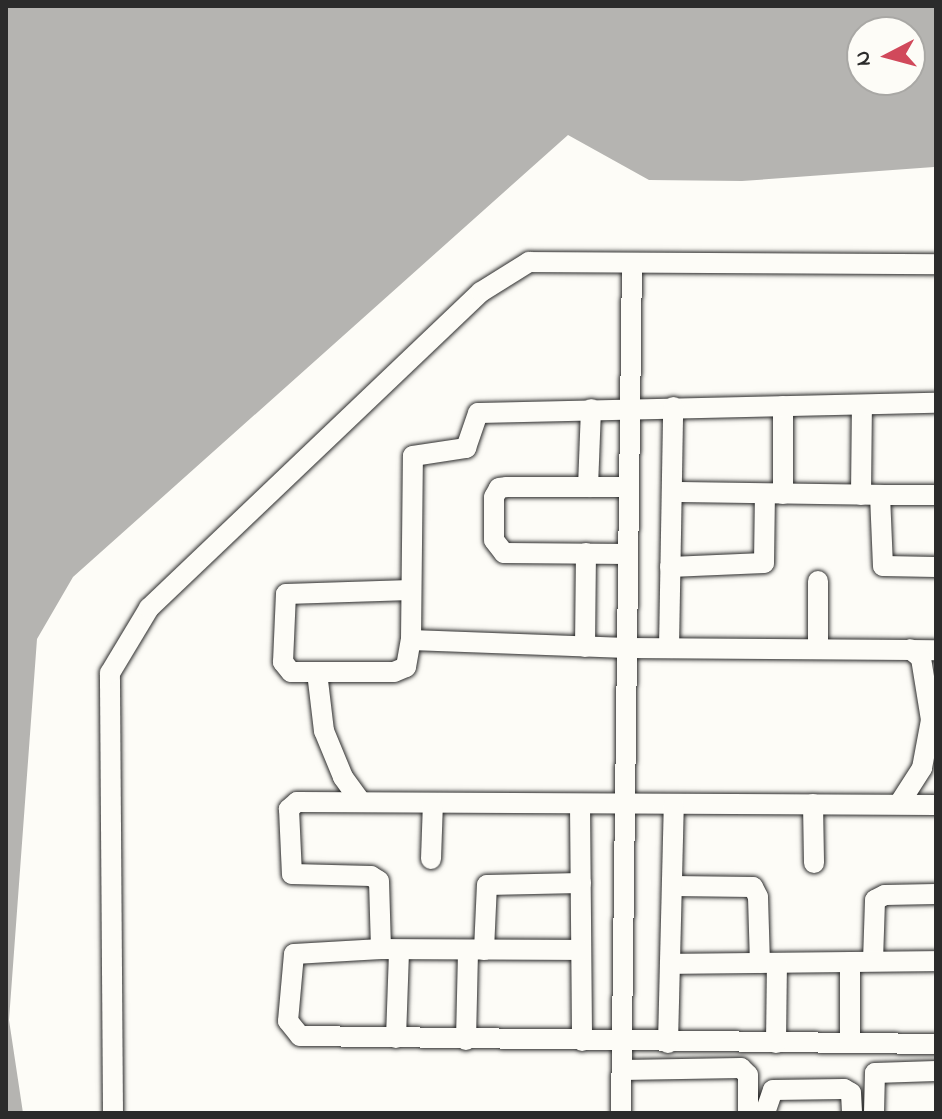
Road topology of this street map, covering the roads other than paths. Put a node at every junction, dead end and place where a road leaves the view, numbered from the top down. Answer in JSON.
{"nodes":[{"id":1,"x":632,"y":263,"type":"junction"},
{"id":2,"x":936,"y":264,"type":"edge"},
{"id":3,"x":936,"y":403,"type":"edge"},
{"id":4,"x":862,"y":405,"type":"junction"},
{"id":5,"x":783,"y":406,"type":"junction"},
{"id":6,"x":673,"y":407,"type":"junction"},
{"id":7,"x":630,"y":408,"type":"junction"},
{"id":8,"x":591,"y":409,"type":"junction"},
{"id":9,"x":588,"y":487,"type":"junction"},
{"id":10,"x":629,"y":487,"type":"junction"},
{"id":11,"x":672,"y":492,"type":"junction"},
{"id":12,"x":774,"y":494,"type":"junction"},
{"id":13,"x":871,"y":495,"type":"junction"},
{"id":14,"x":936,"y":495,"type":"edge"},
{"id":15,"x":586,"y":553,"type":"junction"},
{"id":16,"x":628,"y":554,"type":"junction"},
{"id":17,"x":670,"y":567,"type":"junction"},
{"id":18,"x":936,"y":567,"type":"edge"},
{"id":19,"x":818,"y":581,"type":"dead end"},
{"id":20,"x":411,"y":590,"type":"junction"},
{"id":21,"x":411,"y":640,"type":"junction"},
{"id":22,"x":585,"y":647,"type":"junction"},
{"id":23,"x":627,"y":648,"type":"junction"},
{"id":24,"x":669,"y":648,"type":"junction"},
{"id":25,"x":818,"y":649,"type":"junction"},
{"id":26,"x":910,"y":649,"type":"junction"},
{"id":27,"x":936,"y":650,"type":"edge"},
{"id":28,"x":317,"y":672,"type":"junction"},
{"id":29,"x":361,"y":802,"type":"junction"},
{"id":30,"x":433,"y":803,"type":"junction"},
{"id":31,"x":625,"y":804,"type":"junction"},
{"id":32,"x":813,"y":804,"type":"junction"},
{"id":33,"x":899,"y":804,"type":"junction"},
{"id":34,"x":580,"y":805,"type":"junction"},
{"id":35,"x":674,"y":805,"type":"junction"},
{"id":36,"x":936,"y":805,"type":"edge"},
{"id":37,"x":431,"y":859,"type":"dead end"},
{"id":38,"x":814,"y":863,"type":"dead end"},
{"id":39,"x":581,"y":883,"type":"junction"},
{"id":40,"x":672,"y":886,"type":"junction"},
{"id":41,"x":936,"y":894,"type":"edge"},
{"id":42,"x":390,"y":950,"type":"junction"},
{"id":43,"x":476,"y":950,"type":"junction"},
{"id":44,"x":581,"y":950,"type":"junction"},
{"id":45,"x":873,"y":961,"type":"junction"},
{"id":46,"x":936,"y":961,"type":"edge"},
{"id":47,"x":850,"y":962,"type":"junction"},
{"id":48,"x":769,"y":963,"type":"junction"},
{"id":49,"x":670,"y":964,"type":"junction"},
{"id":50,"x":396,"y":1038,"type":"junction"},
{"id":51,"x":466,"y":1040,"type":"junction"},
{"id":52,"x":582,"y":1041,"type":"junction"},
{"id":53,"x":622,"y":1041,"type":"junction"},
{"id":54,"x":668,"y":1043,"type":"junction"},
{"id":55,"x":776,"y":1043,"type":"junction"},
{"id":56,"x":850,"y":1043,"type":"junction"},
{"id":57,"x":936,"y":1044,"type":"edge"},
{"id":58,"x":622,"y":1070,"type":"junction"},
{"id":59,"x":936,"y":1071,"type":"edge"},
{"id":60,"x":113,"y":1113,"type":"edge"},
{"id":61,"x":621,"y":1113,"type":"edge"},
{"id":62,"x":748,"y":1113,"type":"edge"},
{"id":63,"x":765,"y":1113,"type":"edge"},
{"id":64,"x":852,"y":1113,"type":"edge"},
{"id":65,"x":874,"y":1113,"type":"edge"}],
"edges":[{"from":1,"to":2,"type":"street"},
{"from":1,"to":7,"type":"street"},
{"from":1,"to":60,"type":"street"},
{"from":3,"to":4,"type":"street"},
{"from":4,"to":5,"type":"street"},
{"from":4,"to":13,"type":"street"},
{"from":5,"to":6,"type":"street"},
{"from":5,"to":12,"type":"street"},
{"from":6,"to":7,"type":"street"},
{"from":6,"to":11,"type":"street"},
{"from":7,"to":8,"type":"street"},
{"from":7,"to":10,"type":"street"},
{"from":8,"to":9,"type":"street"},
{"from":8,"to":20,"type":"street"},
{"from":9,"to":10,"type":"street"},
{"from":9,"to":15,"type":"street"},
{"from":10,"to":16,"type":"street"},
{"from":11,"to":12,"type":"street"},
{"from":11,"to":17,"type":"street"},
{"from":12,"to":13,"type":"street"},
{"from":12,"to":17,"type":"street"},
{"from":13,"to":14,"type":"street"},
{"from":13,"to":18,"type":"street"},
{"from":15,"to":16,"type":"street"},
{"from":15,"to":22,"type":"street"},
{"from":16,"to":23,"type":"street"},
{"from":17,"to":24,"type":"street"},
{"from":19,"to":25,"type":"street"},
{"from":20,"to":21,"type":"street"},
{"from":20,"to":28,"type":"street"},
{"from":21,"to":22,"type":"street"},
{"from":21,"to":28,"type":"street"},
{"from":22,"to":23,"type":"street"},
{"from":23,"to":24,"type":"street"},
{"from":23,"to":31,"type":"street"},
{"from":24,"to":25,"type":"street"},
{"from":25,"to":26,"type":"street"},
{"from":26,"to":27,"type":"street"},
{"from":26,"to":33,"type":"street"},
{"from":28,"to":29,"type":"street"},
{"from":29,"to":30,"type":"street"},
{"from":29,"to":42,"type":"street"},
{"from":30,"to":34,"type":"street"},
{"from":30,"to":37,"type":"street"},
{"from":31,"to":34,"type":"street"},
{"from":31,"to":35,"type":"street"},
{"from":31,"to":53,"type":"street"},
{"from":32,"to":33,"type":"street"},
{"from":32,"to":35,"type":"street"},
{"from":32,"to":38,"type":"street"},
{"from":33,"to":36,"type":"street"},
{"from":34,"to":39,"type":"street"},
{"from":35,"to":40,"type":"street"},
{"from":39,"to":43,"type":"street"},
{"from":39,"to":44,"type":"street"},
{"from":40,"to":48,"type":"street"},
{"from":40,"to":49,"type":"street"},
{"from":41,"to":45,"type":"street"},
{"from":42,"to":43,"type":"street"},
{"from":42,"to":50,"type":"street"},
{"from":42,"to":50,"type":"street"},
{"from":43,"to":44,"type":"street"},
{"from":43,"to":51,"type":"street"},
{"from":44,"to":52,"type":"street"},
{"from":45,"to":46,"type":"street"},
{"from":45,"to":47,"type":"street"},
{"from":47,"to":48,"type":"street"},
{"from":47,"to":56,"type":"street"},
{"from":48,"to":49,"type":"street"},
{"from":48,"to":55,"type":"street"},
{"from":49,"to":54,"type":"street"},
{"from":50,"to":51,"type":"street"},
{"from":51,"to":52,"type":"street"},
{"from":52,"to":53,"type":"street"},
{"from":53,"to":54,"type":"street"},
{"from":53,"to":58,"type":"street"},
{"from":54,"to":55,"type":"street"},
{"from":55,"to":56,"type":"street"},
{"from":56,"to":57,"type":"street"},
{"from":58,"to":61,"type":"street"},
{"from":58,"to":62,"type":"street"},
{"from":59,"to":65,"type":"street"},
{"from":63,"to":64,"type":"street"}]}
